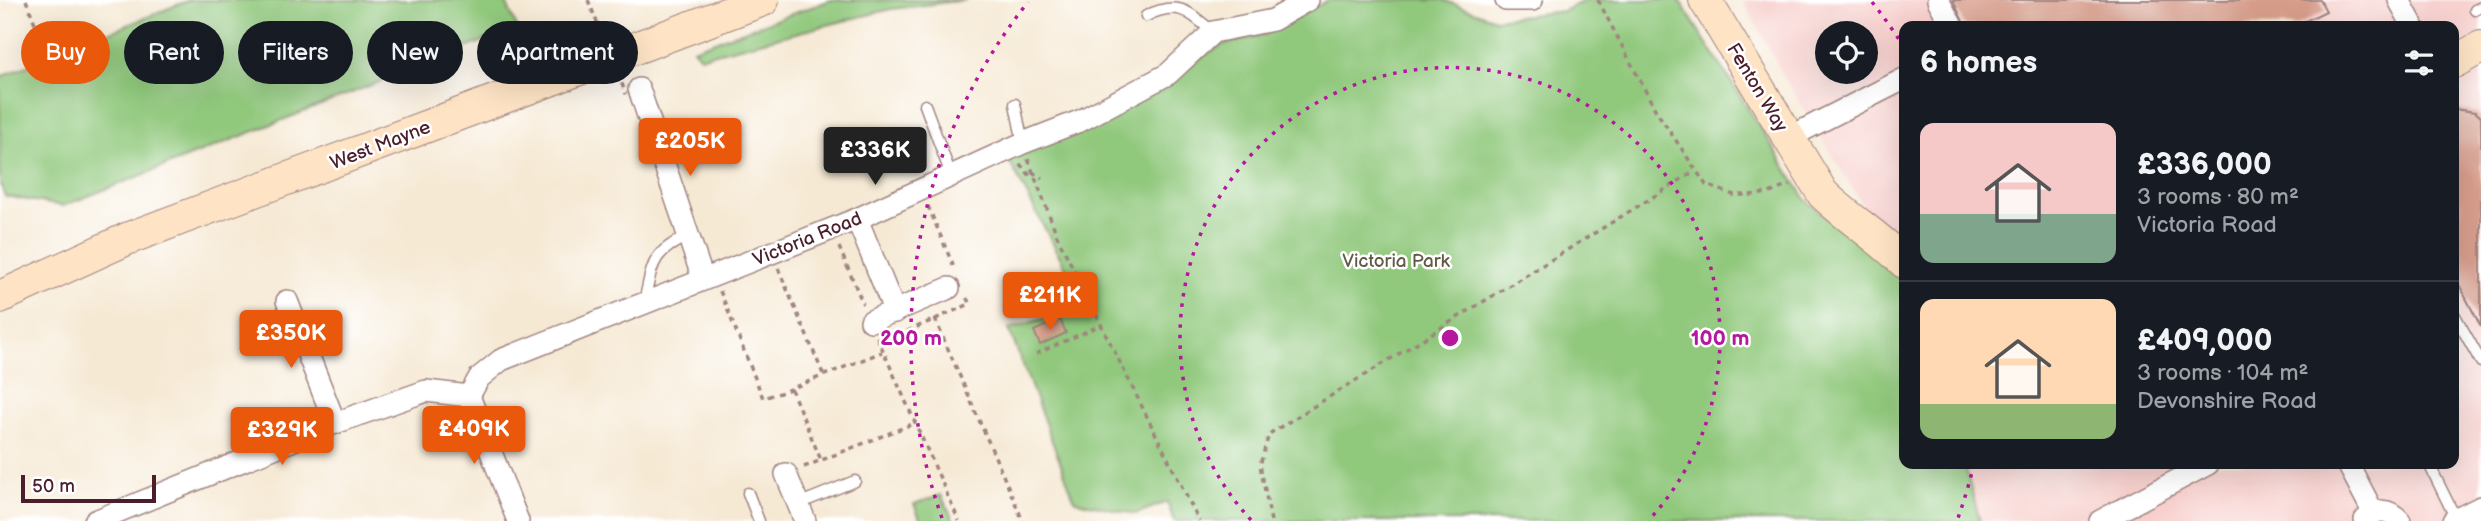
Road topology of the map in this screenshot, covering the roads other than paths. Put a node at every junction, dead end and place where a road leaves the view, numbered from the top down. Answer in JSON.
{"nodes":[{"id":1,"x":763,"y":0,"type":"edge"},
{"id":2,"x":1308,"y":0,"type":"edge"},
{"id":3,"x":1506,"y":0,"type":"edge"},
{"id":4,"x":1532,"y":0,"type":"edge"},
{"id":5,"x":1705,"y":0,"type":"edge"},
{"id":6,"x":1938,"y":0,"type":"edge"},
{"id":7,"x":2399,"y":0,"type":"edge"},
{"id":8,"x":1146,"y":16,"type":"dead end"},
{"id":9,"x":1949,"y":21,"type":"edge"},
{"id":10,"x":2410,"y":21,"type":"edge"},
{"id":11,"x":1213,"y":32,"type":"junction"},
{"id":12,"x":1899,"y":82,"type":"edge"},
{"id":13,"x":632,"y":92,"type":"road end"},
{"id":14,"x":1015,"y":104,"type":"dead end"},
{"id":15,"x":925,"y":105,"type":"dead end"},
{"id":16,"x":1788,"y":138,"type":"junction"},
{"id":17,"x":1023,"y":143,"type":"junction"},
{"id":18,"x":951,"y":175,"type":"junction"},
{"id":19,"x":856,"y":219,"type":"junction"},
{"id":20,"x":1873,"y":234,"type":"junction"},
{"id":21,"x":688,"y":236,"type":"junction"},
{"id":22,"x":1899,"y":245,"type":"edge"},
{"id":23,"x":1899,"y":257,"type":"edge"},
{"id":24,"x":708,"y":277,"type":"junction"},
{"id":25,"x":957,"y":286,"type":"road end"},
{"id":26,"x":0,"y":296,"type":"edge"},
{"id":27,"x":287,"y":301,"type":"dead end"},
{"id":28,"x":644,"y":302,"type":"junction"},
{"id":29,"x":895,"y":312,"type":"junction"},
{"id":30,"x":871,"y":321,"type":"road end"},
{"id":31,"x":2459,"y":322,"type":"edge"},
{"id":32,"x":2481,"y":362,"type":"edge"},
{"id":33,"x":469,"y":396,"type":"junction"},
{"id":34,"x":335,"y":424,"type":"junction"},
{"id":35,"x":2199,"y":469,"type":"edge"},
{"id":36,"x":2353,"y":469,"type":"edge"},
{"id":37,"x":2431,"y":469,"type":"edge"},
{"id":38,"x":786,"y":474,"type":"road end"},
{"id":39,"x":855,"y":481,"type":"dead end"},
{"id":40,"x":748,"y":493,"type":"dead end"},
{"id":41,"x":2481,"y":507,"type":"edge"},
{"id":42,"x":799,"y":516,"type":"edge"},
{"id":43,"x":2368,"y":517,"type":"edge"},
{"id":44,"x":2455,"y":520,"type":"edge"},
{"id":45,"x":94,"y":521,"type":"edge"},
{"id":46,"x":518,"y":521,"type":"edge"},
{"id":47,"x":760,"y":521,"type":"edge"},
{"id":48,"x":2100,"y":521,"type":"edge"},
{"id":49,"x":2400,"y":521,"type":"edge"}],
"edges":[{"from":1,"to":26,"type":"main road","name":"West Mayne"},
{"from":2,"to":11,"type":"street"},
{"from":3,"to":4,"type":"street"},
{"from":5,"to":16,"type":"main road","name":"Fenton Way"},
{"from":6,"to":9,"type":"street"},
{"from":7,"to":10,"type":"street"},
{"from":8,"to":11,"type":"lane"},
{"from":11,"to":17,"type":"street","name":"Victoria Road"},
{"from":12,"to":16,"type":"street","name":"Fenton Way"},
{"from":13,"to":21,"type":"street"},
{"from":14,"to":17,"type":"lane"},
{"from":15,"to":18,"type":"lane"},
{"from":16,"to":20,"type":"main road","name":"Fenton Way"},
{"from":17,"to":18,"type":"street","name":"Victoria Road"},
{"from":18,"to":19,"type":"street","name":"Victoria Road"},
{"from":19,"to":24,"type":"street","name":"Victoria Road"},
{"from":19,"to":29,"type":"street"},
{"from":20,"to":22,"type":"main road","name":"Fenton Way"},
{"from":20,"to":23,"type":"main road","name":"Fenton Way"},
{"from":21,"to":24,"type":"street"},
{"from":21,"to":28,"type":"lane"},
{"from":24,"to":28,"type":"street","name":"Victoria Road"},
{"from":25,"to":29,"type":"street"},
{"from":27,"to":34,"type":"street"},
{"from":28,"to":33,"type":"street","name":"Victoria Road"},
{"from":29,"to":30,"type":"street"},
{"from":31,"to":32,"type":"lane"},
{"from":33,"to":34,"type":"street"},
{"from":33,"to":46,"type":"street"},
{"from":34,"to":45,"type":"street"},
{"from":35,"to":48,"type":"street"},
{"from":36,"to":43,"type":"street"},
{"from":37,"to":44,"type":"lane"},
{"from":38,"to":42,"type":"street"},
{"from":39,"to":42,"type":"lane"},
{"from":40,"to":47,"type":"lane"},
{"from":41,"to":44,"type":"street"},
{"from":43,"to":49,"type":"street"}]}
